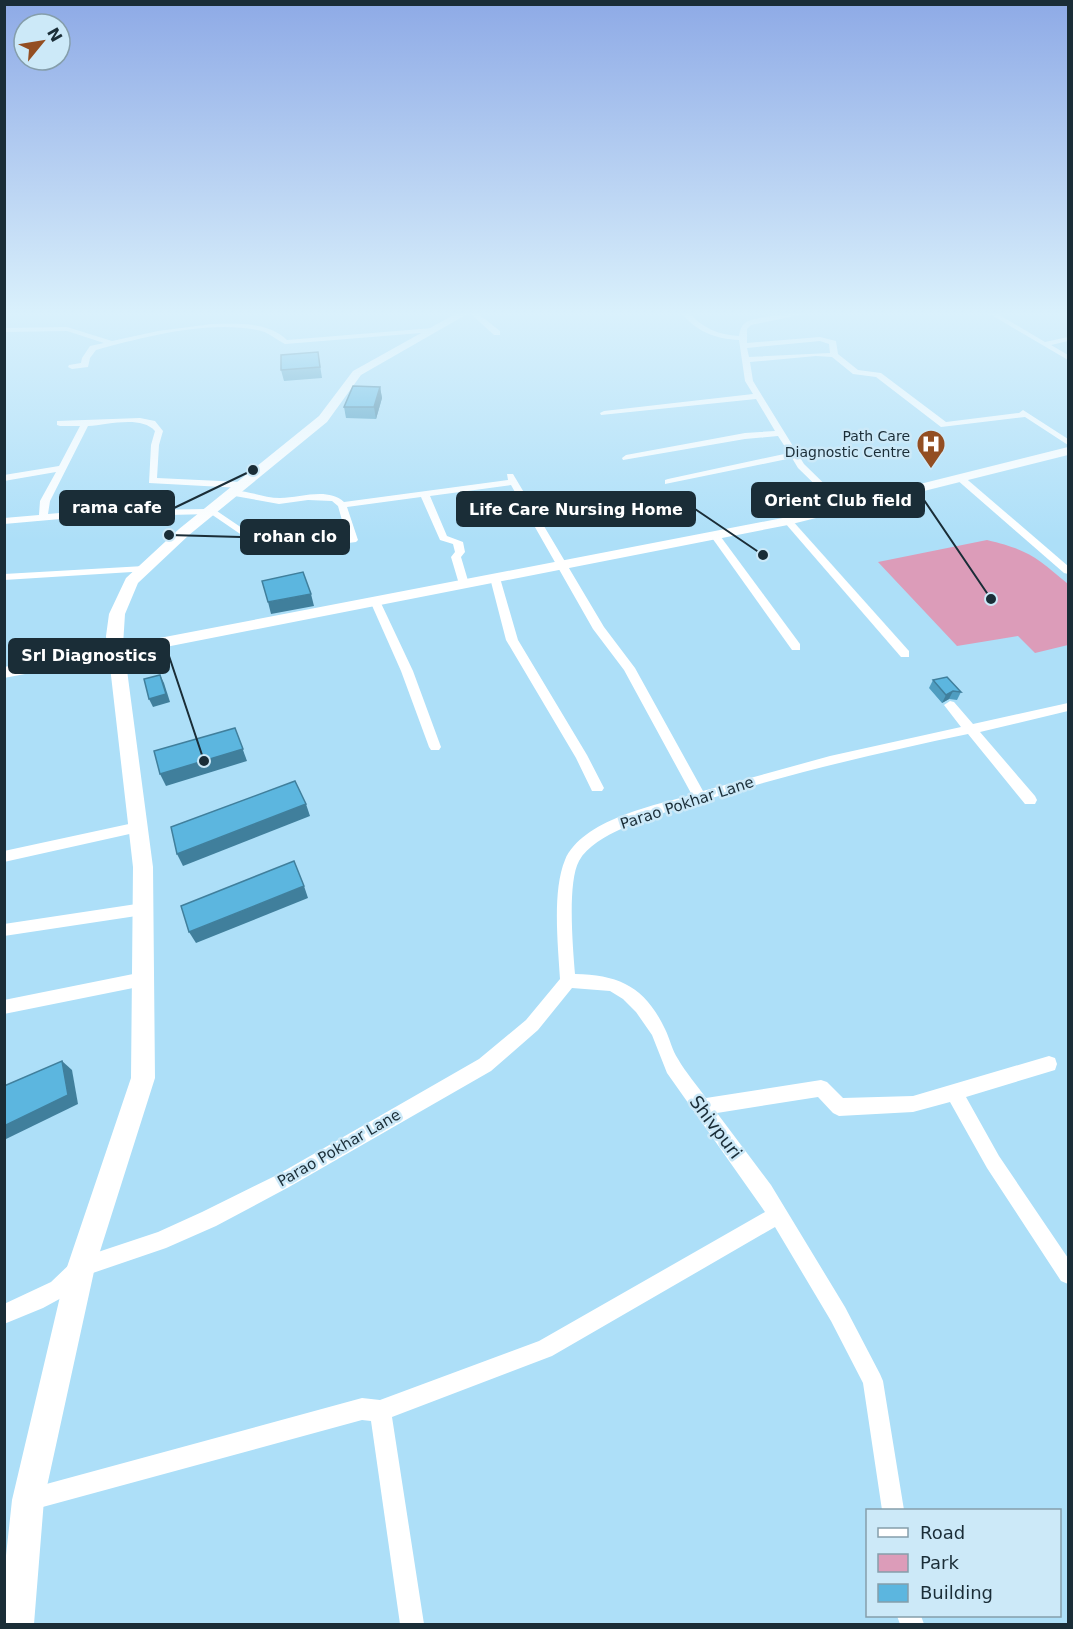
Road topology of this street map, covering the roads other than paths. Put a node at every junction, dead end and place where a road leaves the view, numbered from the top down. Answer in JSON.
{"nodes":[{"id":1,"x":345,"y":389,"type":"edge"},
{"id":2,"x":753,"y":389,"type":"edge"},
{"id":3,"x":897,"y":389,"type":"edge"},
{"id":4,"x":757,"y":396,"type":"junction"},
{"id":5,"x":604,"y":413,"type":"dead end"},
{"id":6,"x":60,"y":423,"type":"dead end"},
{"id":7,"x":85,"y":424,"type":"junction"},
{"id":8,"x":780,"y":433,"type":"junction"},
{"id":9,"x":1068,"y":443,"type":"edge"},
{"id":10,"x":1068,"y":451,"type":"edge"},
{"id":11,"x":794,"y":455,"type":"junction"},
{"id":12,"x":626,"y":458,"type":"dead end"},
{"id":13,"x":63,"y":468,"type":"junction"},
{"id":14,"x":959,"y":477,"type":"junction"},
{"id":15,"x":4,"y":478,"type":"edge"},
{"id":16,"x":668,"y":482,"type":"dead end"},
{"id":17,"x":236,"y":489,"type":"junction"},
{"id":18,"x":424,"y":494,"type":"junction"},
{"id":19,"x":342,"y":505,"type":"junction"},
{"id":20,"x":843,"y":507,"type":"junction"},
{"id":21,"x":210,"y":511,"type":"junction"},
{"id":22,"x":43,"y":518,"type":"junction"},
{"id":23,"x":4,"y":521,"type":"edge"},
{"id":24,"x":788,"y":521,"type":"junction"},
{"id":25,"x":715,"y":535,"type":"junction"},
{"id":26,"x":562,"y":564,"type":"junction"},
{"id":27,"x":144,"y":568,"type":"junction"},
{"id":28,"x":1068,"y":571,"type":"edge"},
{"id":29,"x":4,"y":577,"type":"edge"},
{"id":30,"x":495,"y":578,"type":"junction"},
{"id":31,"x":464,"y":584,"type":"junction"},
{"id":32,"x":375,"y":601,"type":"junction"},
{"id":33,"x":796,"y":648,"type":"dead end"},
{"id":34,"x":115,"y":651,"type":"junction"},
{"id":35,"x":905,"y":654,"type":"dead end"},
{"id":36,"x":4,"y":673,"type":"edge"},
{"id":37,"x":950,"y":705,"type":"dead end"},
{"id":38,"x":1066,"y":711,"type":"edge"},
{"id":39,"x":971,"y":728,"type":"junction"},
{"id":40,"x":435,"y":747,"type":"dead end"},
{"id":41,"x":597,"y":788,"type":"dead end"},
{"id":42,"x":700,"y":797,"type":"junction"},
{"id":43,"x":1030,"y":800,"type":"dead end"},
{"id":44,"x":138,"y":827,"type":"junction"},
{"id":45,"x":4,"y":857,"type":"edge"},
{"id":46,"x":143,"y":909,"type":"junction"},
{"id":47,"x":4,"y":930,"type":"edge"},
{"id":48,"x":143,"y":980,"type":"junction"},
{"id":49,"x":568,"y":981,"type":"junction"},
{"id":50,"x":4,"y":1007,"type":"edge"},
{"id":51,"x":1048,"y":1064,"type":"dead end"},
{"id":52,"x":953,"y":1091,"type":"junction"},
{"id":53,"x":700,"y":1107,"type":"junction"},
{"id":54,"x":778,"y":1215,"type":"junction"},
{"id":55,"x":81,"y":1266,"type":"junction"},
{"id":56,"x":1068,"y":1274,"type":"edge"},
{"id":57,"x":4,"y":1314,"type":"edge"},
{"id":58,"x":380,"y":1411,"type":"junction"},
{"id":59,"x":28,"y":1500,"type":"junction"},
{"id":60,"x":893,"y":1509,"type":"edge"},
{"id":61,"x":17,"y":1624,"type":"edge"},
{"id":62,"x":412,"y":1624,"type":"edge"}],
"edges":[{"from":1,"to":17,"type":"main road"},
{"from":2,"to":4,"type":"street"},
{"from":3,"to":9,"type":"street"},
{"from":4,"to":5,"type":"street"},
{"from":4,"to":8,"type":"street"},
{"from":6,"to":7,"type":"street"},
{"from":7,"to":13,"type":"street"},
{"from":7,"to":17,"type":"street"},
{"from":8,"to":11,"type":"street"},
{"from":8,"to":12,"type":"street"},
{"from":10,"to":14,"type":"main road"},
{"from":11,"to":16,"type":"street"},
{"from":11,"to":20,"type":"street"},
{"from":13,"to":15,"type":"street"},
{"from":13,"to":22,"type":"street"},
{"from":14,"to":20,"type":"main road"},
{"from":14,"to":28,"type":"street"},
{"from":17,"to":19,"type":"street"},
{"from":17,"to":21,"type":"main road"},
{"from":18,"to":19,"type":"street"},
{"from":18,"to":26,"type":"street"},
{"from":18,"to":31,"type":"street"},
{"from":19,"to":21,"type":"street"},
{"from":20,"to":24,"type":"main road"},
{"from":21,"to":22,"type":"street"},
{"from":21,"to":27,"type":"main road"},
{"from":22,"to":23,"type":"street"},
{"from":24,"to":25,"type":"main road"},
{"from":24,"to":35,"type":"street"},
{"from":25,"to":26,"type":"main road"},
{"from":25,"to":33,"type":"street"},
{"from":26,"to":30,"type":"main road"},
{"from":26,"to":42,"type":"street"},
{"from":27,"to":29,"type":"street"},
{"from":27,"to":34,"type":"main road"},
{"from":30,"to":31,"type":"main road"},
{"from":30,"to":41,"type":"street"},
{"from":31,"to":32,"type":"main road"},
{"from":32,"to":34,"type":"main road"},
{"from":32,"to":40,"type":"street"},
{"from":34,"to":36,"type":"main road"},
{"from":34,"to":44,"type":"main road"},
{"from":37,"to":39,"type":"street"},
{"from":38,"to":39,"type":"street","name":"Parao Pokhar Lane"},
{"from":39,"to":42,"type":"street","name":"Parao Pokhar Lane"},
{"from":39,"to":43,"type":"street"},
{"from":42,"to":49,"type":"street","name":"Parao Pokhar Lane"},
{"from":44,"to":45,"type":"street"},
{"from":44,"to":46,"type":"main road"},
{"from":46,"to":47,"type":"street"},
{"from":46,"to":48,"type":"main road"},
{"from":48,"to":50,"type":"street"},
{"from":48,"to":55,"type":"main road"},
{"from":49,"to":53,"type":"street","name":"Shivpuri"},
{"from":49,"to":55,"type":"street","name":"Parao Pokhar Lane"},
{"from":51,"to":52,"type":"street"},
{"from":52,"to":53,"type":"street"},
{"from":52,"to":56,"type":"street"},
{"from":53,"to":54,"type":"street","name":"Shivpuri"},
{"from":54,"to":58,"type":"street"},
{"from":54,"to":60,"type":"street","name":"Shivpuri"},
{"from":55,"to":57,"type":"street"},
{"from":55,"to":59,"type":"main road"},
{"from":58,"to":59,"type":"street"},
{"from":58,"to":62,"type":"street"},
{"from":59,"to":61,"type":"main road"}]}
